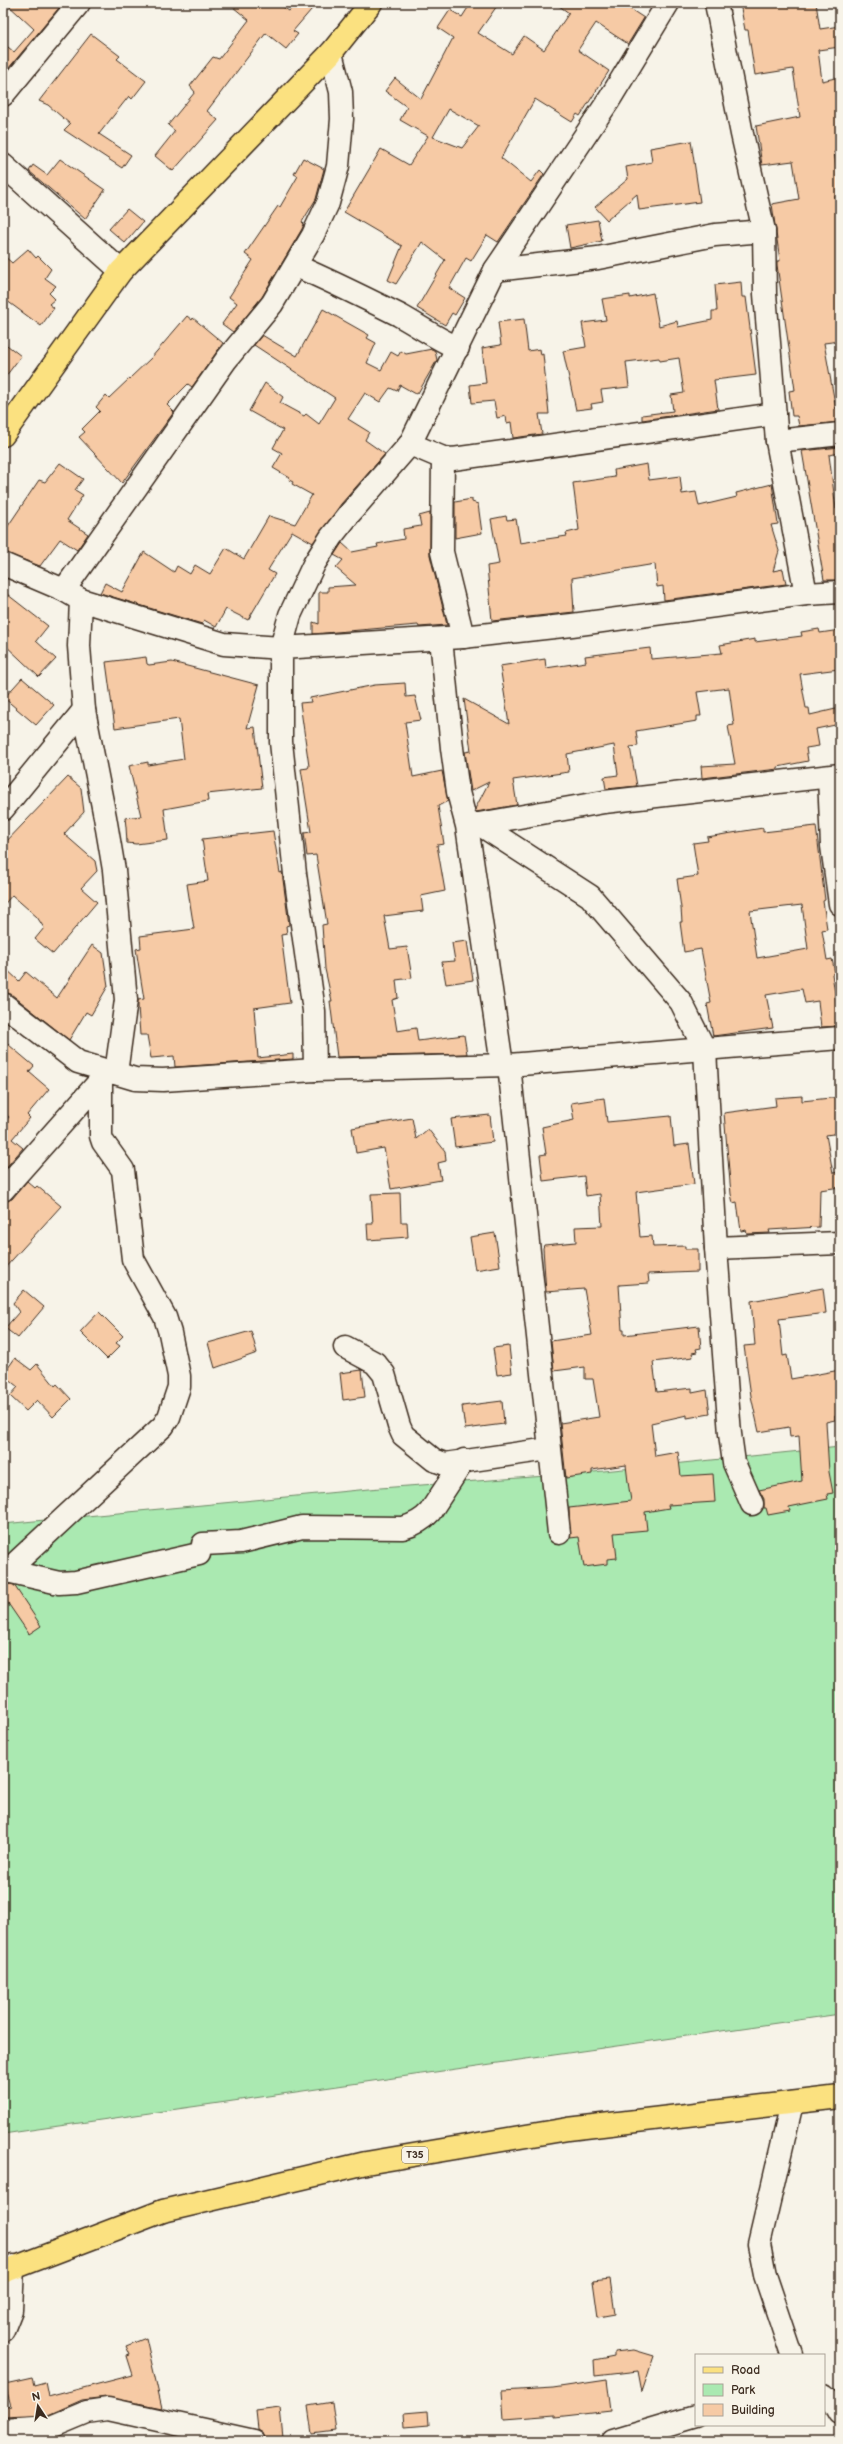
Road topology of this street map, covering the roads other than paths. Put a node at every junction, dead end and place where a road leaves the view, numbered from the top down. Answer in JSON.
{"nodes":[{"id":1,"x":78,"y":3,"type":"edge"},
{"id":2,"x":371,"y":3,"type":"edge"},
{"id":3,"x":668,"y":3,"type":"edge"},
{"id":4,"x":716,"y":3,"type":"edge"},
{"id":5,"x":331,"y":54,"type":"junction"},
{"id":6,"x":3,"y":95,"type":"edge"},
{"id":7,"x":3,"y":165,"type":"edge"},
{"id":8,"x":764,"y":231,"type":"junction"},
{"id":9,"x":296,"y":266,"type":"junction"},
{"id":10,"x":495,"y":270,"type":"junction"},
{"id":11,"x":121,"y":271,"type":"junction"},
{"id":12,"x":458,"y":348,"type":"junction"},
{"id":13,"x":775,"y":414,"type":"junction"},
{"id":14,"x":840,"y":434,"type":"edge"},
{"id":15,"x":3,"y":435,"type":"edge"},
{"id":16,"x":777,"y":441,"type":"junction"},
{"id":17,"x":410,"y":444,"type":"junction"},
{"id":18,"x":443,"y":458,"type":"junction"},
{"id":19,"x":3,"y":564,"type":"edge"},
{"id":20,"x":840,"y":592,"type":"edge"},
{"id":21,"x":806,"y":594,"type":"junction"},
{"id":22,"x":73,"y":595,"type":"junction"},
{"id":23,"x":463,"y":637,"type":"junction"},
{"id":24,"x":441,"y":639,"type":"junction"},
{"id":25,"x":280,"y":648,"type":"junction"},
{"id":26,"x":84,"y":710,"type":"junction"},
{"id":27,"x":834,"y":776,"type":"edge"},
{"id":28,"x":3,"y":809,"type":"edge"},
{"id":29,"x":473,"y":825,"type":"junction"},
{"id":30,"x":840,"y":904,"type":"edge"},
{"id":31,"x":3,"y":1004,"type":"edge"},
{"id":32,"x":840,"y":1038,"type":"edge"},
{"id":33,"x":705,"y":1050,"type":"junction"},
{"id":34,"x":505,"y":1065,"type":"junction"},
{"id":35,"x":315,"y":1070,"type":"junction"},
{"id":36,"x":108,"y":1075,"type":"junction"},
{"id":37,"x":3,"y":1190,"type":"edge"},
{"id":38,"x":840,"y":1243,"type":"edge"},
{"id":39,"x":716,"y":1248,"type":"junction"},
{"id":40,"x":345,"y":1347,"type":"dead end"},
{"id":41,"x":549,"y":1449,"type":"junction"},
{"id":42,"x":464,"y":1460,"type":"junction"},
{"id":43,"x":752,"y":1504,"type":"dead end"},
{"id":44,"x":559,"y":1533,"type":"dead end"},
{"id":45,"x":4,"y":1572,"type":"edge"},
{"id":46,"x":840,"y":2097,"type":"edge"},
{"id":47,"x":792,"y":2103,"type":"junction"},
{"id":48,"x":8,"y":2269,"type":"edge"},
{"id":49,"x":3,"y":2330,"type":"edge"},
{"id":50,"x":792,"y":2354,"type":"edge"},
{"id":51,"x":825,"y":2395,"type":"edge"},
{"id":52,"x":840,"y":2414,"type":"edge"},
{"id":53,"x":695,"y":2416,"type":"edge"},
{"id":54,"x":3,"y":2430,"type":"edge"},
{"id":55,"x":254,"y":2441,"type":"edge"},
{"id":56,"x":612,"y":2441,"type":"edge"}],
"edges":[{"from":1,"to":6,"type":"street"},
{"from":2,"to":5,"type":"main road"},
{"from":3,"to":10,"type":"street"},
{"from":4,"to":8,"type":"street"},
{"from":5,"to":9,"type":"street"},
{"from":5,"to":11,"type":"main road"},
{"from":7,"to":11,"type":"street"},
{"from":8,"to":10,"type":"street"},
{"from":8,"to":13,"type":"street"},
{"from":9,"to":12,"type":"street"},
{"from":9,"to":22,"type":"street"},
{"from":10,"to":12,"type":"street"},
{"from":11,"to":15,"type":"main road"},
{"from":12,"to":17,"type":"street"},
{"from":13,"to":16,"type":"street"},
{"from":13,"to":18,"type":"street"},
{"from":14,"to":16,"type":"street"},
{"from":16,"to":21,"type":"street"},
{"from":17,"to":18,"type":"street"},
{"from":17,"to":25,"type":"street"},
{"from":18,"to":23,"type":"street"},
{"from":19,"to":22,"type":"street"},
{"from":20,"to":21,"type":"street"},
{"from":21,"to":23,"type":"street"},
{"from":22,"to":25,"type":"street"},
{"from":22,"to":26,"type":"street"},
{"from":23,"to":24,"type":"street"},
{"from":24,"to":25,"type":"street"},
{"from":24,"to":29,"type":"street"},
{"from":25,"to":35,"type":"street"},
{"from":26,"to":28,"type":"street"},
{"from":26,"to":36,"type":"street"},
{"from":27,"to":29,"type":"street"},
{"from":27,"to":30,"type":"street"},
{"from":29,"to":33,"type":"street"},
{"from":29,"to":34,"type":"street"},
{"from":31,"to":36,"type":"street"},
{"from":32,"to":33,"type":"street"},
{"from":33,"to":34,"type":"street"},
{"from":33,"to":39,"type":"street"},
{"from":34,"to":35,"type":"street"},
{"from":34,"to":41,"type":"street"},
{"from":35,"to":36,"type":"street"},
{"from":36,"to":37,"type":"street"},
{"from":36,"to":45,"type":"street"},
{"from":38,"to":39,"type":"street"},
{"from":39,"to":43,"type":"street"},
{"from":40,"to":42,"type":"street"},
{"from":41,"to":42,"type":"street"},
{"from":41,"to":44,"type":"street"},
{"from":42,"to":45,"type":"street"},
{"from":46,"to":47,"type":"main road","number":"T35"},
{"from":47,"to":48,"type":"main road","number":"T35"},
{"from":47,"to":50,"type":"street"},
{"from":48,"to":49,"type":"street"},
{"from":51,"to":52,"type":"street"},
{"from":53,"to":56,"type":"street"},
{"from":54,"to":55,"type":"street"}]}
